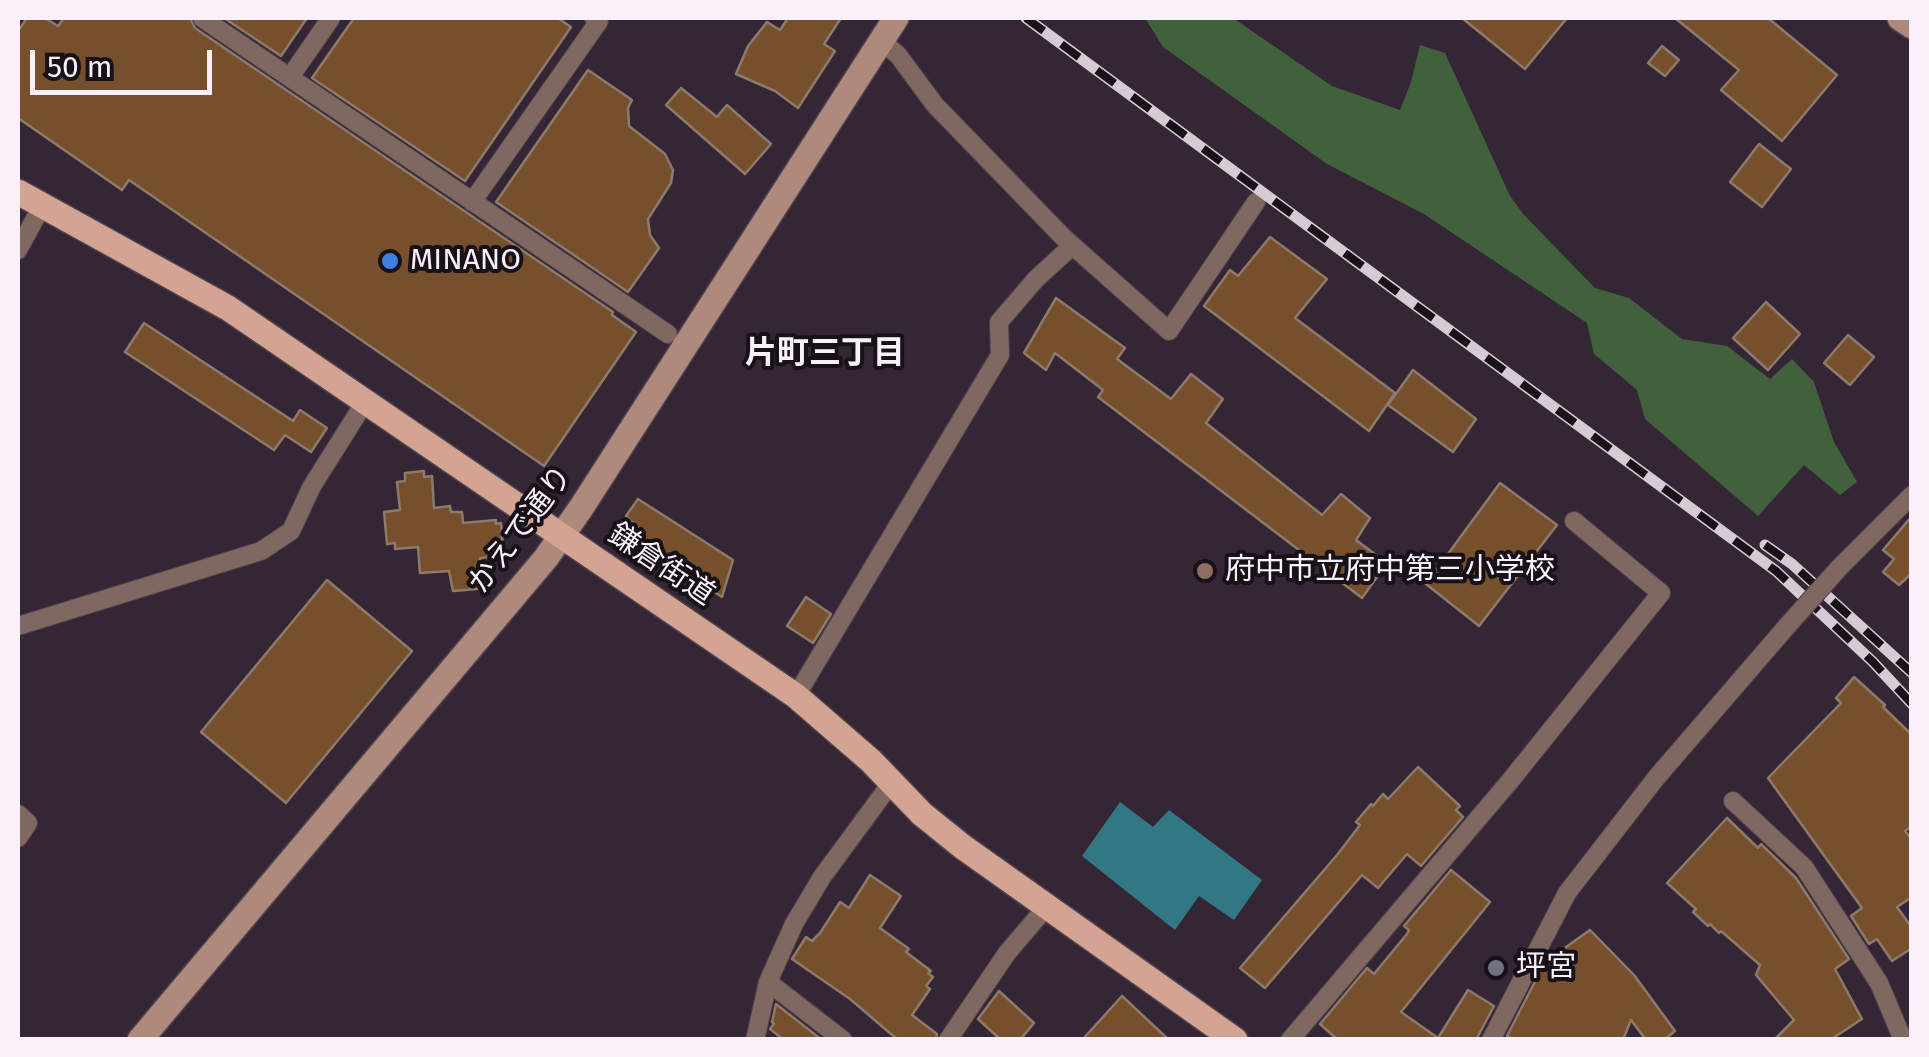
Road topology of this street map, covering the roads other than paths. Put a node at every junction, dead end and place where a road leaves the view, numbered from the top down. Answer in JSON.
{"nodes":[{"id":1,"x":202,"y":18,"type":"edge"},
{"id":2,"x":331,"y":18,"type":"edge"},
{"id":3,"x":594,"y":18,"type":"edge"},
{"id":4,"x":896,"y":18,"type":"edge"},
{"id":5,"x":1900,"y":18,"type":"edge"},
{"id":6,"x":1912,"y":26,"type":"edge"},
{"id":7,"x":880,"y":40,"type":"junction"},
{"id":8,"x":290,"y":77,"type":"junction"},
{"id":9,"x":18,"y":192,"type":"edge"},
{"id":10,"x":472,"y":202,"type":"junction"},
{"id":11,"x":1256,"y":202,"type":"dead end"},
{"id":12,"x":42,"y":204,"type":"junction"},
{"id":13,"x":1072,"y":246,"type":"junction"},
{"id":14,"x":18,"y":250,"type":"edge"},
{"id":15,"x":668,"y":334,"type":"dead end"},
{"id":16,"x":365,"y":402,"type":"junction"},
{"id":17,"x":1912,"y":495,"type":"edge"},
{"id":18,"x":1574,"y":521,"type":"dead end"},
{"id":19,"x":561,"y":537,"type":"junction"},
{"id":20,"x":18,"y":626,"type":"edge"},
{"id":21,"x":796,"y":696,"type":"junction"},
{"id":22,"x":892,"y":782,"type":"junction"},
{"id":23,"x":1733,"y":800,"type":"dead end"},
{"id":24,"x":18,"y":814,"type":"edge"},
{"id":25,"x":18,"y":838,"type":"edge"},
{"id":26,"x":1048,"y":905,"type":"junction"},
{"id":27,"x":768,"y":982,"type":"junction"},
{"id":28,"x":140,"y":1040,"type":"edge"},
{"id":29,"x":754,"y":1040,"type":"edge"},
{"id":30,"x":843,"y":1040,"type":"edge"},
{"id":31,"x":948,"y":1040,"type":"edge"},
{"id":32,"x":1235,"y":1040,"type":"edge"},
{"id":33,"x":1290,"y":1040,"type":"edge"},
{"id":34,"x":1491,"y":1040,"type":"edge"},
{"id":35,"x":1903,"y":1040,"type":"edge"}],
"edges":[{"from":1,"to":8,"type":"street"},
{"from":2,"to":8,"type":"street"},
{"from":3,"to":10,"type":"street"},
{"from":4,"to":7,"type":"street","name":"かえで通り"},
{"from":5,"to":6,"type":"street"},
{"from":7,"to":13,"type":"street"},
{"from":7,"to":19,"type":"street","name":"かえで通り"},
{"from":8,"to":10,"type":"street"},
{"from":9,"to":12,"type":"main road","name":"鎌倉街道"},
{"from":10,"to":15,"type":"street"},
{"from":11,"to":13,"type":"street"},
{"from":12,"to":14,"type":"street"},
{"from":12,"to":16,"type":"main road","name":"鎌倉街道"},
{"from":13,"to":21,"type":"street"},
{"from":16,"to":19,"type":"main road","name":"鎌倉街道"},
{"from":16,"to":20,"type":"street"},
{"from":17,"to":34,"type":"street","bridge":true},
{"from":18,"to":33,"type":"street"},
{"from":19,"to":21,"type":"main road","name":"鎌倉街道"},
{"from":19,"to":28,"type":"street","name":"かえで通り"},
{"from":21,"to":22,"type":"main road","name":"鎌倉街道"},
{"from":22,"to":26,"type":"main road","name":"鎌倉街道"},
{"from":22,"to":27,"type":"street"},
{"from":23,"to":35,"type":"street"},
{"from":24,"to":25,"type":"street"},
{"from":26,"to":31,"type":"street"},
{"from":26,"to":32,"type":"main road","name":"鎌倉街道"},
{"from":27,"to":29,"type":"street"},
{"from":27,"to":30,"type":"street"}]}
